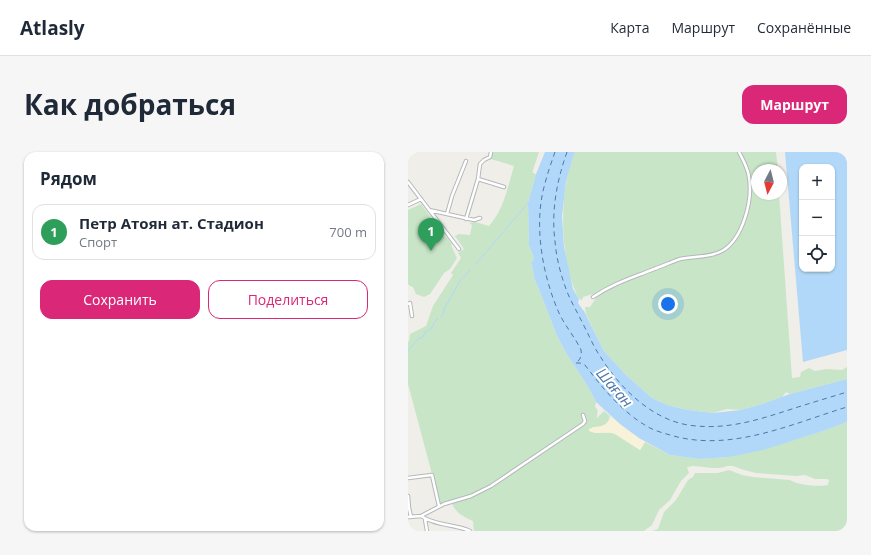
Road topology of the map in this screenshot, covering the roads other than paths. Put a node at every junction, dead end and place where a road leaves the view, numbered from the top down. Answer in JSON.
{"nodes":[{"id":1,"x":491,"y":152,"type":"edge"},
{"id":2,"x":739,"y":152,"type":"edge"},
{"id":3,"x":466,"y":161,"type":"dead end"},
{"id":4,"x":478,"y":179,"type":"junction"},
{"id":5,"x":408,"y":182,"type":"edge"},
{"id":6,"x":504,"y":187,"type":"dead end"},
{"id":7,"x":421,"y":199,"type":"junction"},
{"id":8,"x":408,"y":205,"type":"edge"},
{"id":9,"x":429,"y":210,"type":"junction"},
{"id":10,"x":447,"y":214,"type":"junction"},
{"id":11,"x":466,"y":218,"type":"junction"},
{"id":12,"x":480,"y":218,"type":"dead end"},
{"id":13,"x":458,"y":249,"type":"dead end"},
{"id":14,"x":594,"y":297,"type":"dead end"},
{"id":15,"x":408,"y":304,"type":"edge"},
{"id":16,"x":412,"y":316,"type":"dead end"},
{"id":17,"x":583,"y":415,"type":"dead end"},
{"id":18,"x":408,"y":478,"type":"edge"},
{"id":19,"x":408,"y":496,"type":"edge"},
{"id":20,"x":439,"y":506,"type":"junction"},
{"id":21,"x":421,"y":516,"type":"junction"},
{"id":22,"x":409,"y":517,"type":"edge"},
{"id":23,"x":425,"y":519,"type":"junction"},
{"id":24,"x":427,"y":531,"type":"edge"},
{"id":25,"x":470,"y":531,"type":"edge"}],
"edges":[{"from":1,"to":4,"type":"street"},
{"from":2,"to":14,"type":"street"},
{"from":3,"to":10,"type":"street"},
{"from":4,"to":6,"type":"street"},
{"from":4,"to":11,"type":"street"},
{"from":5,"to":7,"type":"street"},
{"from":7,"to":8,"type":"street"},
{"from":7,"to":9,"type":"street"},
{"from":9,"to":10,"type":"street"},
{"from":9,"to":13,"type":"street"},
{"from":10,"to":11,"type":"street"},
{"from":11,"to":12,"type":"street"},
{"from":15,"to":16,"type":"street"},
{"from":17,"to":20,"type":"street"},
{"from":18,"to":20,"type":"street"},
{"from":19,"to":22,"type":"street"},
{"from":20,"to":21,"type":"street"},
{"from":21,"to":22,"type":"street"},
{"from":21,"to":23,"type":"street"},
{"from":23,"to":24,"type":"street"},
{"from":23,"to":25,"type":"street"}]}
